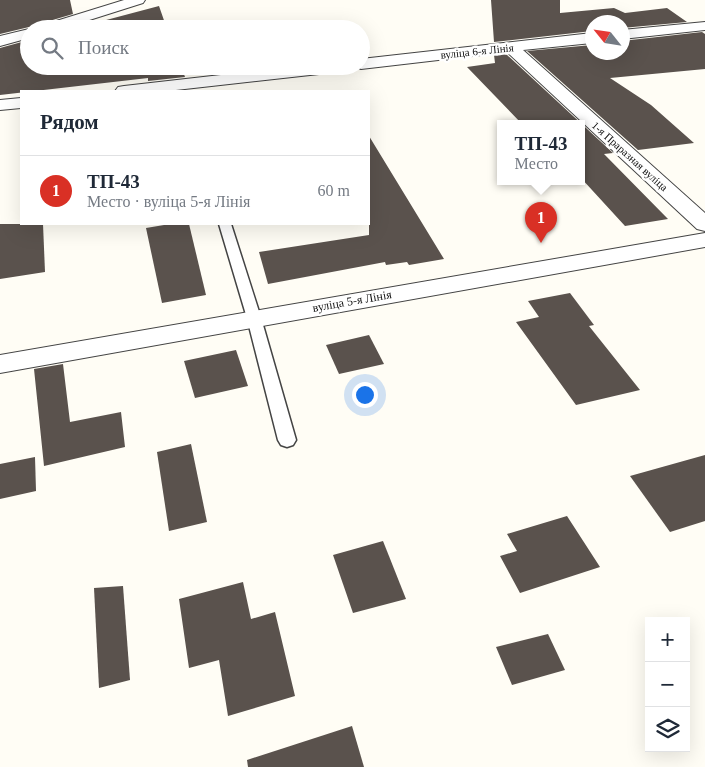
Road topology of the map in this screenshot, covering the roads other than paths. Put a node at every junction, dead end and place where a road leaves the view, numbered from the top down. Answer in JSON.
{"nodes":[{"id":1,"x":138,"y":0,"type":"edge"},
{"id":2,"x":74,"y":20,"type":"edge"},
{"id":3,"x":705,"y":26,"type":"edge"},
{"id":4,"x":630,"y":34,"type":"edge"},
{"id":5,"x":20,"y":35,"type":"edge"},
{"id":6,"x":585,"y":39,"type":"edge"},
{"id":7,"x":0,"y":41,"type":"edge"},
{"id":8,"x":512,"y":48,"type":"junction"},
{"id":9,"x":370,"y":63,"type":"edge"},
{"id":10,"x":266,"y":75,"type":"edge"},
{"id":11,"x":133,"y":90,"type":"edge"},
{"id":12,"x":20,"y":103,"type":"edge"},
{"id":13,"x":0,"y":105,"type":"edge"},
{"id":14,"x":705,"y":224,"type":"edge"},
{"id":15,"x":226,"y":225,"type":"edge"},
{"id":16,"x":705,"y":240,"type":"edge"},
{"id":17,"x":254,"y":318,"type":"junction"},
{"id":18,"x":0,"y":364,"type":"edge"},
{"id":19,"x":287,"y":440,"type":"dead end"}],
"edges":[{"from":1,"to":2,"type":"street"},
{"from":3,"to":4,"type":"street"},
{"from":5,"to":7,"type":"street"},
{"from":6,"to":8,"type":"street","name":"вуліца 6-я Лінія"},
{"from":8,"to":9,"type":"street","name":"вуліца 6-я Лінія"},
{"from":8,"to":14,"type":"street","name":"1-я Праразная вуліца"},
{"from":10,"to":11,"type":"street"},
{"from":12,"to":13,"type":"street"},
{"from":15,"to":17,"type":"lane"},
{"from":16,"to":17,"type":"street","name":"вуліца 5-я Лінія"},
{"from":17,"to":18,"type":"street","name":"вуліца 5-я Лінія"},
{"from":17,"to":19,"type":"lane"}]}
